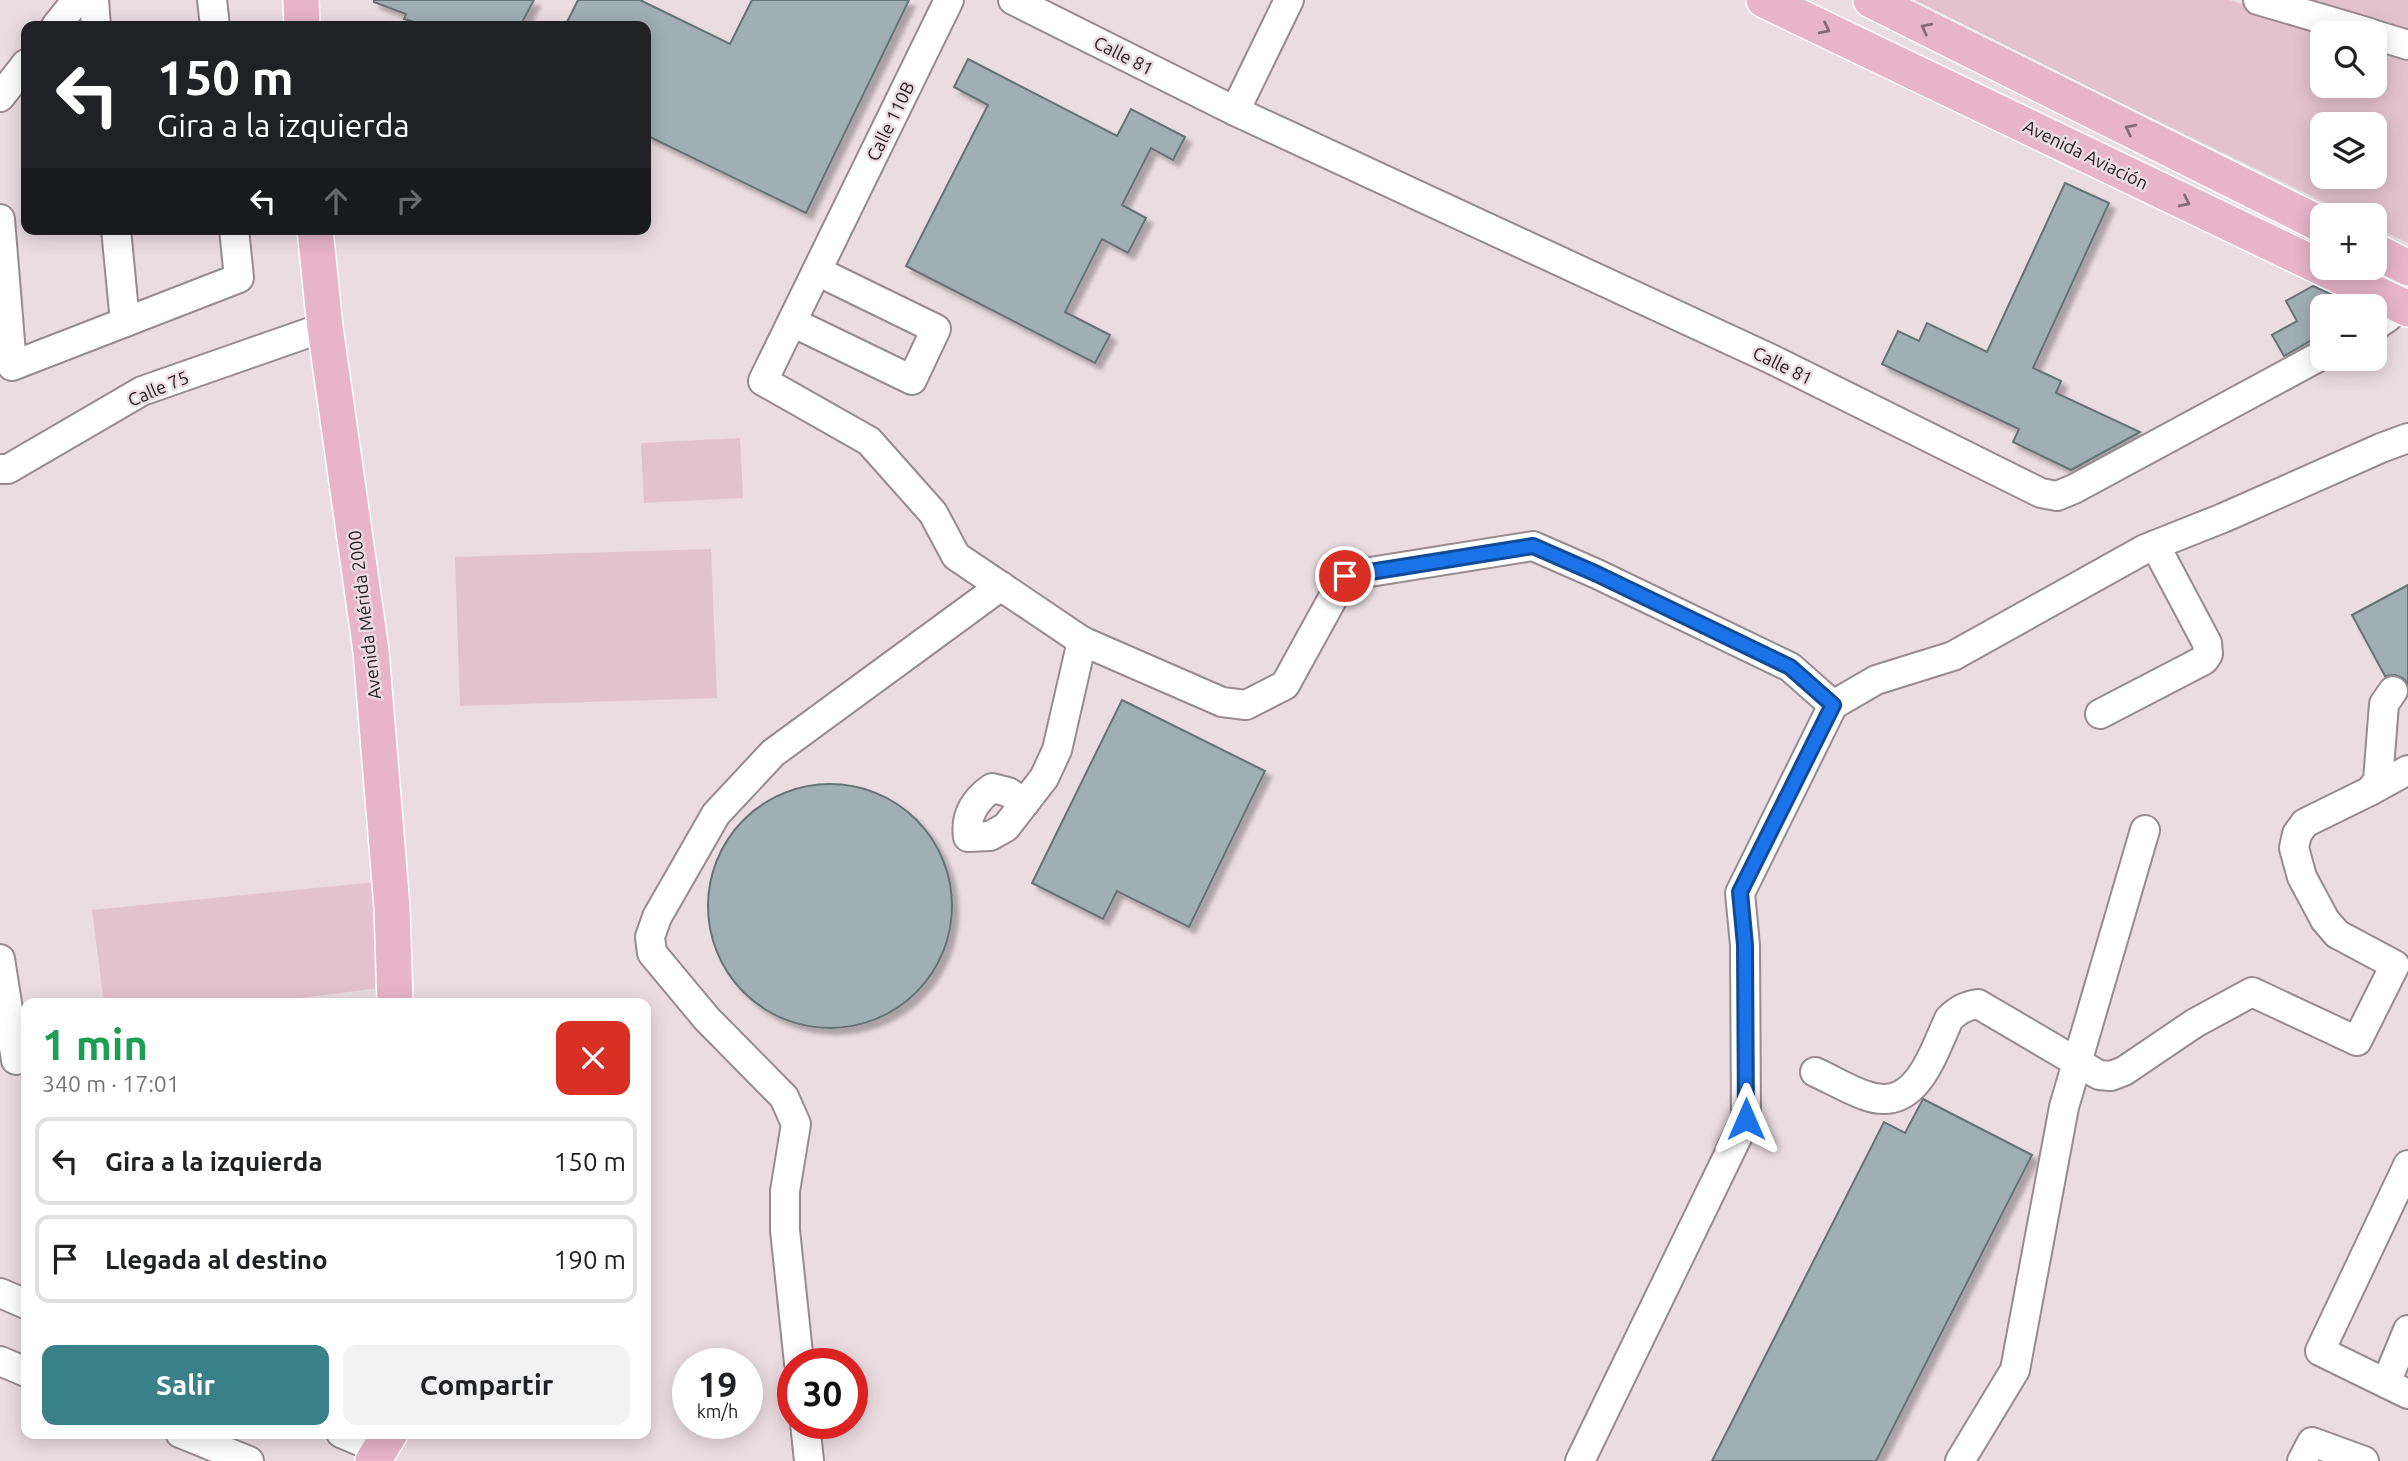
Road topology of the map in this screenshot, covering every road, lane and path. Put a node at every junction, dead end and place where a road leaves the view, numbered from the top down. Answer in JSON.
{"nodes":[{"id":1,"x":77,"y":0,"type":"edge"},
{"id":2,"x":94,"y":0,"type":"edge"},
{"id":3,"x":301,"y":0,"type":"edge"},
{"id":4,"x":949,"y":0,"type":"edge"},
{"id":5,"x":1013,"y":0,"type":"edge"},
{"id":6,"x":1289,"y":0,"type":"edge"},
{"id":7,"x":1764,"y":0,"type":"edge"},
{"id":8,"x":1871,"y":0,"type":"edge"},
{"id":9,"x":2258,"y":0,"type":"edge"},
{"id":10,"x":60,"y":21,"type":"edge"},
{"id":11,"x":96,"y":21,"type":"edge"},
{"id":12,"x":302,"y":21,"type":"edge"},
{"id":13,"x":2328,"y":21,"type":"edge"},
{"id":14,"x":2387,"y":39,"type":"edge"},
{"id":15,"x":2408,"y":45,"type":"edge"},
{"id":16,"x":21,"y":70,"type":"edge"},
{"id":17,"x":0,"y":97,"type":"edge"},
{"id":18,"x":1235,"y":111,"type":"junction"},
{"id":19,"x":0,"y":219,"type":"edge"},
{"id":20,"x":2310,"y":219,"type":"edge"},
{"id":21,"x":117,"y":235,"type":"edge"},
{"id":22,"x":235,"y":235,"type":"edge"},
{"id":23,"x":316,"y":235,"type":"edge"},
{"id":24,"x":2387,"y":257,"type":"edge"},
{"id":25,"x":2408,"y":268,"type":"edge"},
{"id":26,"x":817,"y":271,"type":"junction"},
{"id":27,"x":2394,"y":313,"type":"edge"},
{"id":28,"x":792,"y":321,"type":"junction"},
{"id":29,"x":125,"y":322,"type":"junction"},
{"id":30,"x":325,"y":327,"type":"junction"},
{"id":31,"x":2310,"y":361,"type":"edge"},
{"id":32,"x":2408,"y":428,"type":"edge"},
{"id":33,"x":2408,"y":438,"type":"edge"},
{"id":34,"x":2381,"y":448,"type":"junction"},
{"id":35,"x":0,"y":469,"type":"edge"},
{"id":36,"x":2155,"y":545,"type":"junction"},
{"id":37,"x":1001,"y":586,"type":"junction"},
{"id":38,"x":1082,"y":641,"type":"junction"},
{"id":39,"x":2393,"y":691,"type":"dead end"},
{"id":40,"x":1833,"y":705,"type":"junction"},
{"id":41,"x":2100,"y":714,"type":"dead end"},
{"id":42,"x":2408,"y":770,"type":"edge"},
{"id":43,"x":2370,"y":790,"type":"junction"},
{"id":44,"x":1025,"y":803,"type":"dead end"},
{"id":45,"x":2145,"y":830,"type":"dead end"},
{"id":46,"x":0,"y":959,"type":"edge"},
{"id":47,"x":395,"y":998,"type":"edge"},
{"id":48,"x":14,"y":1060,"type":"edge"},
{"id":49,"x":2077,"y":1061,"type":"junction"},
{"id":50,"x":1815,"y":1072,"type":"dead end"},
{"id":51,"x":2408,"y":1166,"type":"edge"},
{"id":52,"x":0,"y":1293,"type":"edge"},
{"id":53,"x":21,"y":1302,"type":"edge"},
{"id":54,"x":2408,"y":1330,"type":"edge"},
{"id":55,"x":797,"y":1348,"type":"edge"},
{"id":56,"x":0,"y":1361,"type":"edge"},
{"id":57,"x":21,"y":1370,"type":"edge"},
{"id":58,"x":2397,"y":1388,"type":"edge"},
{"id":59,"x":195,"y":1439,"type":"edge"},
{"id":60,"x":352,"y":1439,"type":"edge"},
{"id":61,"x":807,"y":1439,"type":"edge"},
{"id":62,"x":374,"y":1451,"type":"edge"},
{"id":63,"x":249,"y":1461,"type":"edge"},
{"id":64,"x":809,"y":1461,"type":"edge"},
{"id":65,"x":1580,"y":1461,"type":"edge"},
{"id":66,"x":1960,"y":1461,"type":"edge"},
{"id":67,"x":2302,"y":1461,"type":"edge"},
{"id":68,"x":2364,"y":1461,"type":"edge"}],
"edges":[{"from":1,"to":10,"type":"street"},
{"from":2,"to":11,"type":"street"},
{"from":3,"to":12,"type":"main road"},
{"from":4,"to":26,"type":"street","name":"Calle 110B"},
{"from":5,"to":18,"type":"street","name":"Calle 81"},
{"from":6,"to":18,"type":"street"},
{"from":7,"to":27,"type":"main road","name":"Avenida Aviación","one_way":true},
{"from":20,"to":8,"type":"main road","one_way":true},
{"from":9,"to":13,"type":"street"},
{"from":14,"to":15,"type":"street"},
{"from":16,"to":17,"type":"street"},
{"from":18,"to":31,"type":"street","name":"Calle 81"},
{"from":19,"to":29,"type":"street"},
{"from":21,"to":29,"type":"street"},
{"from":22,"to":29,"type":"street"},
{"from":23,"to":30,"type":"main road","name":"Avenida Mérida 2000"},
{"from":24,"to":25,"type":"main road"},
{"from":26,"to":28,"type":"street","name":"Calle 110B"},
{"from":26,"to":28,"type":"street"},
{"from":28,"to":37,"type":"street","name":"Calle 110B"},
{"from":30,"to":35,"type":"street","name":"Calle 75"},
{"from":30,"to":47,"type":"main road","name":"Avenida Mérida 2000"},
{"from":32,"to":34,"type":"street"},
{"from":33,"to":34,"type":"street"},
{"from":34,"to":36,"type":"street"},
{"from":36,"to":40,"type":"street"},
{"from":36,"to":41,"type":"street"},
{"from":37,"to":38,"type":"street"},
{"from":37,"to":55,"type":"street"},
{"from":38,"to":40,"type":"street"},
{"from":38,"to":44,"type":"street"},
{"from":39,"to":43,"type":"street"},
{"from":40,"to":65,"type":"street"},
{"from":42,"to":43,"type":"street"},
{"from":43,"to":49,"type":"street"},
{"from":45,"to":49,"type":"street"},
{"from":46,"to":48,"type":"street"},
{"from":49,"to":50,"type":"street"},
{"from":49,"to":66,"type":"street"},
{"from":51,"to":58,"type":"street"},
{"from":52,"to":53,"type":"street"},
{"from":54,"to":58,"type":"street"},
{"from":56,"to":57,"type":"street"},
{"from":59,"to":63,"type":"street"},
{"from":60,"to":62,"type":"street"},
{"from":61,"to":64,"type":"street"},
{"from":67,"to":68,"type":"street"}]}
